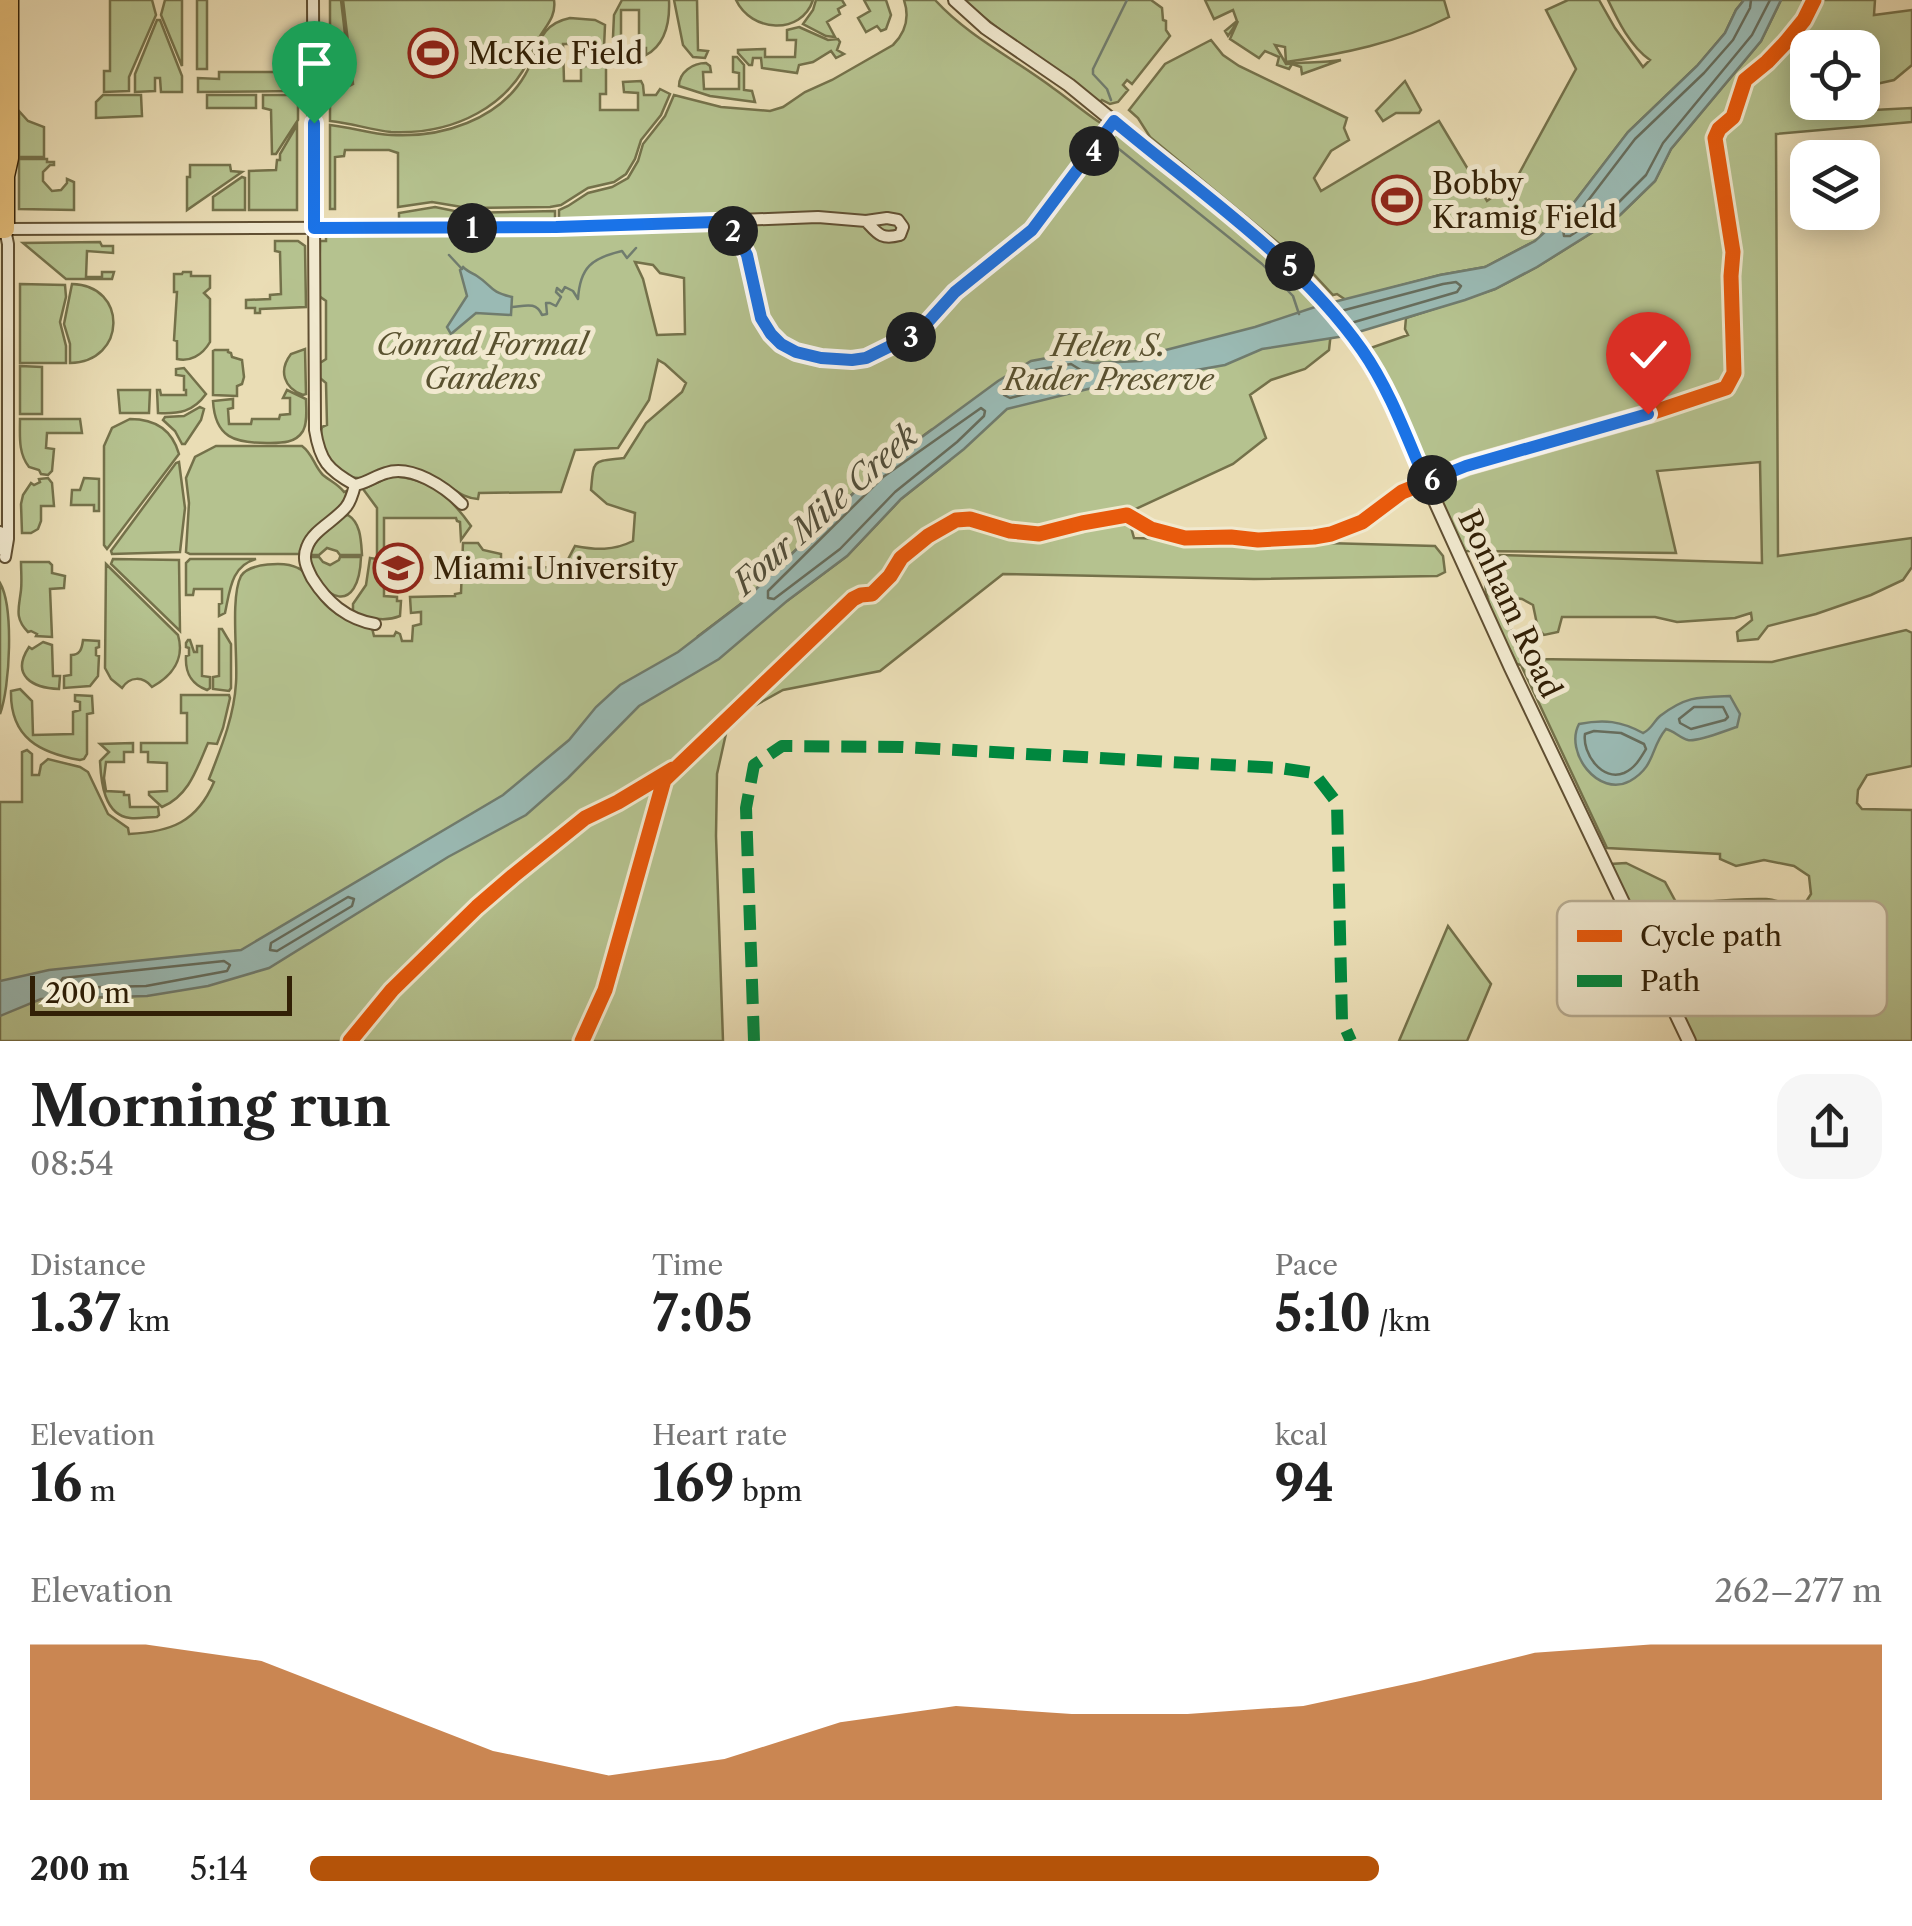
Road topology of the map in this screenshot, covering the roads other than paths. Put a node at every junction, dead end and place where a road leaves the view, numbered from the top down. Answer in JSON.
{"nodes":[{"id":1,"x":6,"y":0,"type":"edge"},
{"id":2,"x":313,"y":0,"type":"edge"},
{"id":3,"x":954,"y":0,"type":"edge"},
{"id":4,"x":1114,"y":121,"type":"junction"},
{"id":5,"x":866,"y":220,"type":"dead end"},
{"id":6,"x":716,"y":222,"type":"junction"},
{"id":7,"x":314,"y":228,"type":"junction"},
{"id":8,"x":2,"y":233,"type":"edge"},
{"id":9,"x":355,"y":485,"type":"junction"},
{"id":10,"x":462,"y":504,"type":"dead end"},
{"id":11,"x":0,"y":532,"type":"edge"},
{"id":12,"x":2,"y":557,"type":"edge"},
{"id":13,"x":375,"y":624,"type":"dead end"},
{"id":14,"x":1623,"y":901,"type":"edge"},
{"id":15,"x":1678,"y":1016,"type":"edge"},
{"id":16,"x":1690,"y":1041,"type":"edge"}],
"edges":[{"from":1,"to":8,"type":"highway"},
{"from":2,"to":7,"type":"street"},
{"from":3,"to":4,"type":"street","name":"Bonham Road"},
{"from":4,"to":6,"type":"street"},
{"from":4,"to":14,"type":"street","name":"Bonham Road"},
{"from":5,"to":6,"type":"street"},
{"from":6,"to":7,"type":"street"},
{"from":7,"to":8,"type":"street"},
{"from":7,"to":9,"type":"street"},
{"from":8,"to":12,"type":"street"},
{"from":9,"to":10,"type":"street"},
{"from":9,"to":13,"type":"street"},
{"from":11,"to":12,"type":"street"},
{"from":15,"to":16,"type":"street","name":"Bonham Road"}]}
